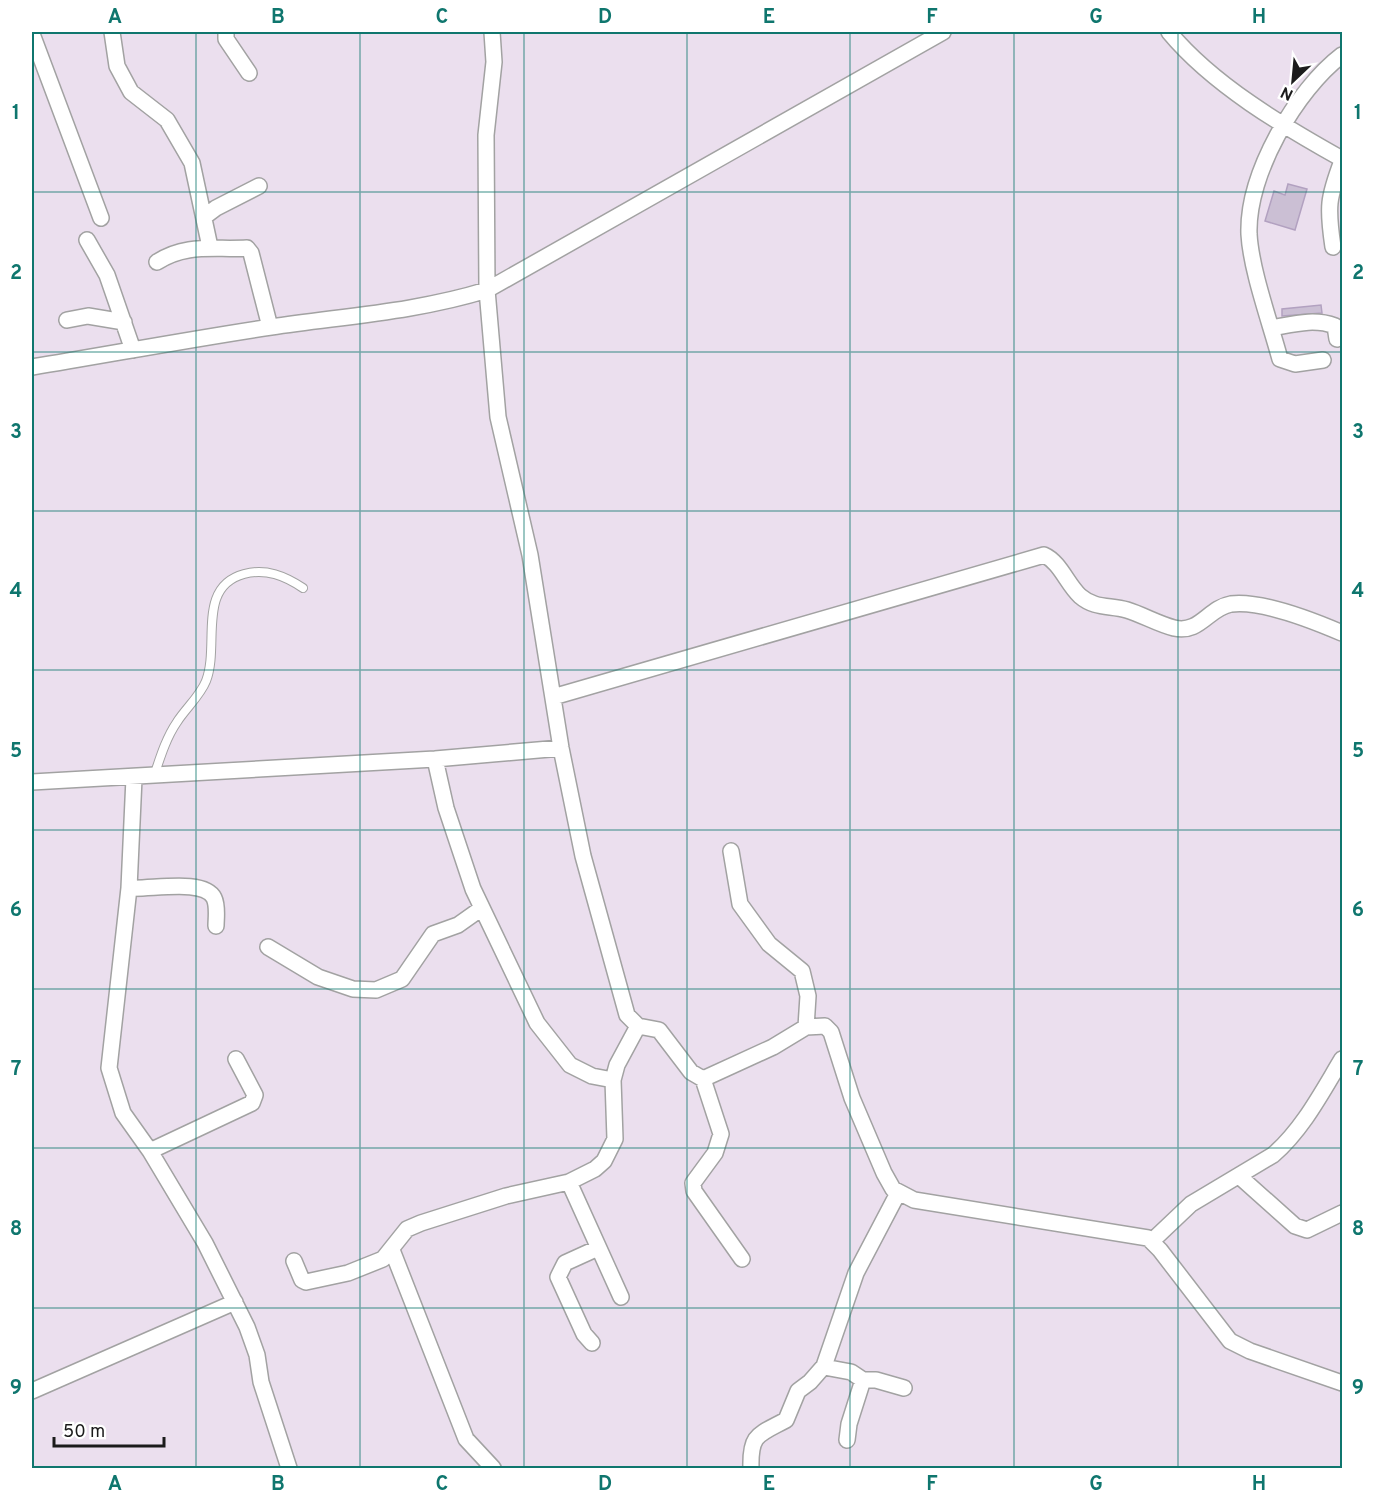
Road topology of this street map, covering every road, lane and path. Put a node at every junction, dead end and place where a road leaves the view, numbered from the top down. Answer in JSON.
{"nodes":[{"id":1,"x":112,"y":32,"type":"edge"},
{"id":2,"x":226,"y":32,"type":"edge"},
{"id":3,"x":492,"y":32,"type":"edge"},
{"id":4,"x":943,"y":32,"type":"edge"},
{"id":5,"x":1169,"y":32,"type":"edge"},
{"id":6,"x":32,"y":34,"type":"edge"},
{"id":7,"x":1342,"y":55,"type":"edge"},
{"id":8,"x":249,"y":73,"type":"dead end"},
{"id":9,"x":1283,"y":125,"type":"junction"},
{"id":10,"x":1342,"y":160,"type":"edge"},
{"id":11,"x":259,"y":186,"type":"dead end"},
{"id":12,"x":101,"y":218,"type":"dead end"},
{"id":13,"x":204,"y":218,"type":"junction"},
{"id":14,"x":87,"y":240,"type":"dead end"},
{"id":15,"x":210,"y":247,"type":"junction"},
{"id":16,"x":1333,"y":247,"type":"dead end"},
{"id":17,"x":157,"y":262,"type":"dead end"},
{"id":18,"x":487,"y":290,"type":"junction"},
{"id":19,"x":67,"y":320,"type":"dead end"},
{"id":20,"x":124,"y":322,"type":"junction"},
{"id":21,"x":270,"y":327,"type":"junction"},
{"id":22,"x":1272,"y":328,"type":"junction"},
{"id":23,"x":1337,"y":339,"type":"dead end"},
{"id":24,"x":133,"y":350,"type":"junction"},
{"id":25,"x":1323,"y":360,"type":"dead end"},
{"id":26,"x":32,"y":367,"type":"edge"},
{"id":27,"x":303,"y":588,"type":"dead end"},
{"id":28,"x":1342,"y":633,"type":"edge"},
{"id":29,"x":553,"y":697,"type":"junction"},
{"id":30,"x":561,"y":748,"type":"junction"},
{"id":31,"x":435,"y":759,"type":"junction"},
{"id":32,"x":154,"y":776,"type":"junction"},
{"id":33,"x":134,"y":778,"type":"junction"},
{"id":34,"x":32,"y":782,"type":"edge"},
{"id":35,"x":731,"y":851,"type":"dead end"},
{"id":36,"x":129,"y":888,"type":"junction"},
{"id":37,"x":482,"y":908,"type":"junction"},
{"id":38,"x":216,"y":926,"type":"dead end"},
{"id":39,"x":268,"y":947,"type":"dead end"},
{"id":40,"x":639,"y":1026,"type":"junction"},
{"id":41,"x":806,"y":1027,"type":"junction"},
{"id":42,"x":236,"y":1059,"type":"dead end"},
{"id":43,"x":1342,"y":1059,"type":"edge"},
{"id":44,"x":703,"y":1079,"type":"junction"},
{"id":45,"x":613,"y":1080,"type":"junction"},
{"id":46,"x":150,"y":1151,"type":"junction"},
{"id":47,"x":1239,"y":1176,"type":"junction"},
{"id":48,"x":569,"y":1182,"type":"junction"},
{"id":49,"x":898,"y":1193,"type":"junction"},
{"id":50,"x":1342,"y":1213,"type":"edge"},
{"id":51,"x":1152,"y":1241,"type":"junction"},
{"id":52,"x":598,"y":1248,"type":"junction"},
{"id":53,"x":392,"y":1250,"type":"junction"},
{"id":54,"x":742,"y":1259,"type":"dead end"},
{"id":55,"x":294,"y":1261,"type":"dead end"},
{"id":56,"x":621,"y":1297,"type":"dead end"},
{"id":57,"x":235,"y":1302,"type":"junction"},
{"id":58,"x":592,"y":1343,"type":"dead end"},
{"id":59,"x":824,"y":1367,"type":"junction"},
{"id":60,"x":863,"y":1380,"type":"junction"},
{"id":61,"x":1342,"y":1383,"type":"edge"},
{"id":62,"x":904,"y":1388,"type":"dead end"},
{"id":63,"x":32,"y":1391,"type":"edge"},
{"id":64,"x":847,"y":1440,"type":"dead end"},
{"id":65,"x":289,"y":1468,"type":"edge"},
{"id":66,"x":493,"y":1468,"type":"edge"},
{"id":67,"x":751,"y":1468,"type":"edge"}],
"edges":[{"from":1,"to":13,"type":"street"},
{"from":2,"to":8,"type":"street"},
{"from":3,"to":18,"type":"street"},
{"from":4,"to":18,"type":"street"},
{"from":5,"to":9,"type":"street"},
{"from":6,"to":12,"type":"street"},
{"from":7,"to":9,"type":"street"},
{"from":9,"to":10,"type":"street"},
{"from":9,"to":22,"type":"street"},
{"from":10,"to":16,"type":"street"},
{"from":11,"to":13,"type":"street"},
{"from":13,"to":15,"type":"street"},
{"from":14,"to":20,"type":"street"},
{"from":15,"to":17,"type":"street"},
{"from":15,"to":21,"type":"street"},
{"from":18,"to":21,"type":"street"},
{"from":18,"to":29,"type":"street"},
{"from":19,"to":20,"type":"street"},
{"from":20,"to":24,"type":"street"},
{"from":21,"to":24,"type":"street"},
{"from":22,"to":23,"type":"street"},
{"from":22,"to":25,"type":"street"},
{"from":24,"to":26,"type":"street"},
{"from":27,"to":32,"type":"lane"},
{"from":28,"to":29,"type":"street"},
{"from":29,"to":30,"type":"street"},
{"from":30,"to":31,"type":"street"},
{"from":30,"to":40,"type":"street"},
{"from":31,"to":32,"type":"street"},
{"from":31,"to":37,"type":"street"},
{"from":32,"to":33,"type":"street"},
{"from":33,"to":34,"type":"street"},
{"from":33,"to":36,"type":"street"},
{"from":35,"to":41,"type":"street"},
{"from":36,"to":38,"type":"street"},
{"from":36,"to":46,"type":"street"},
{"from":37,"to":39,"type":"street"},
{"from":37,"to":45,"type":"street"},
{"from":40,"to":44,"type":"street"},
{"from":40,"to":45,"type":"street"},
{"from":41,"to":44,"type":"street"},
{"from":41,"to":49,"type":"street"},
{"from":42,"to":46,"type":"street"},
{"from":43,"to":47,"type":"street"},
{"from":44,"to":54,"type":"street"},
{"from":45,"to":48,"type":"street"},
{"from":46,"to":57,"type":"street"},
{"from":47,"to":50,"type":"street"},
{"from":47,"to":51,"type":"street"},
{"from":48,"to":52,"type":"street"},
{"from":48,"to":53,"type":"street"},
{"from":49,"to":51,"type":"street"},
{"from":49,"to":59,"type":"street"},
{"from":51,"to":61,"type":"street"},
{"from":52,"to":56,"type":"street"},
{"from":52,"to":58,"type":"street"},
{"from":53,"to":55,"type":"street"},
{"from":53,"to":66,"type":"street"},
{"from":57,"to":63,"type":"street"},
{"from":57,"to":65,"type":"street"},
{"from":59,"to":60,"type":"street"},
{"from":59,"to":67,"type":"street"},
{"from":60,"to":62,"type":"street"},
{"from":60,"to":64,"type":"street"}]}
